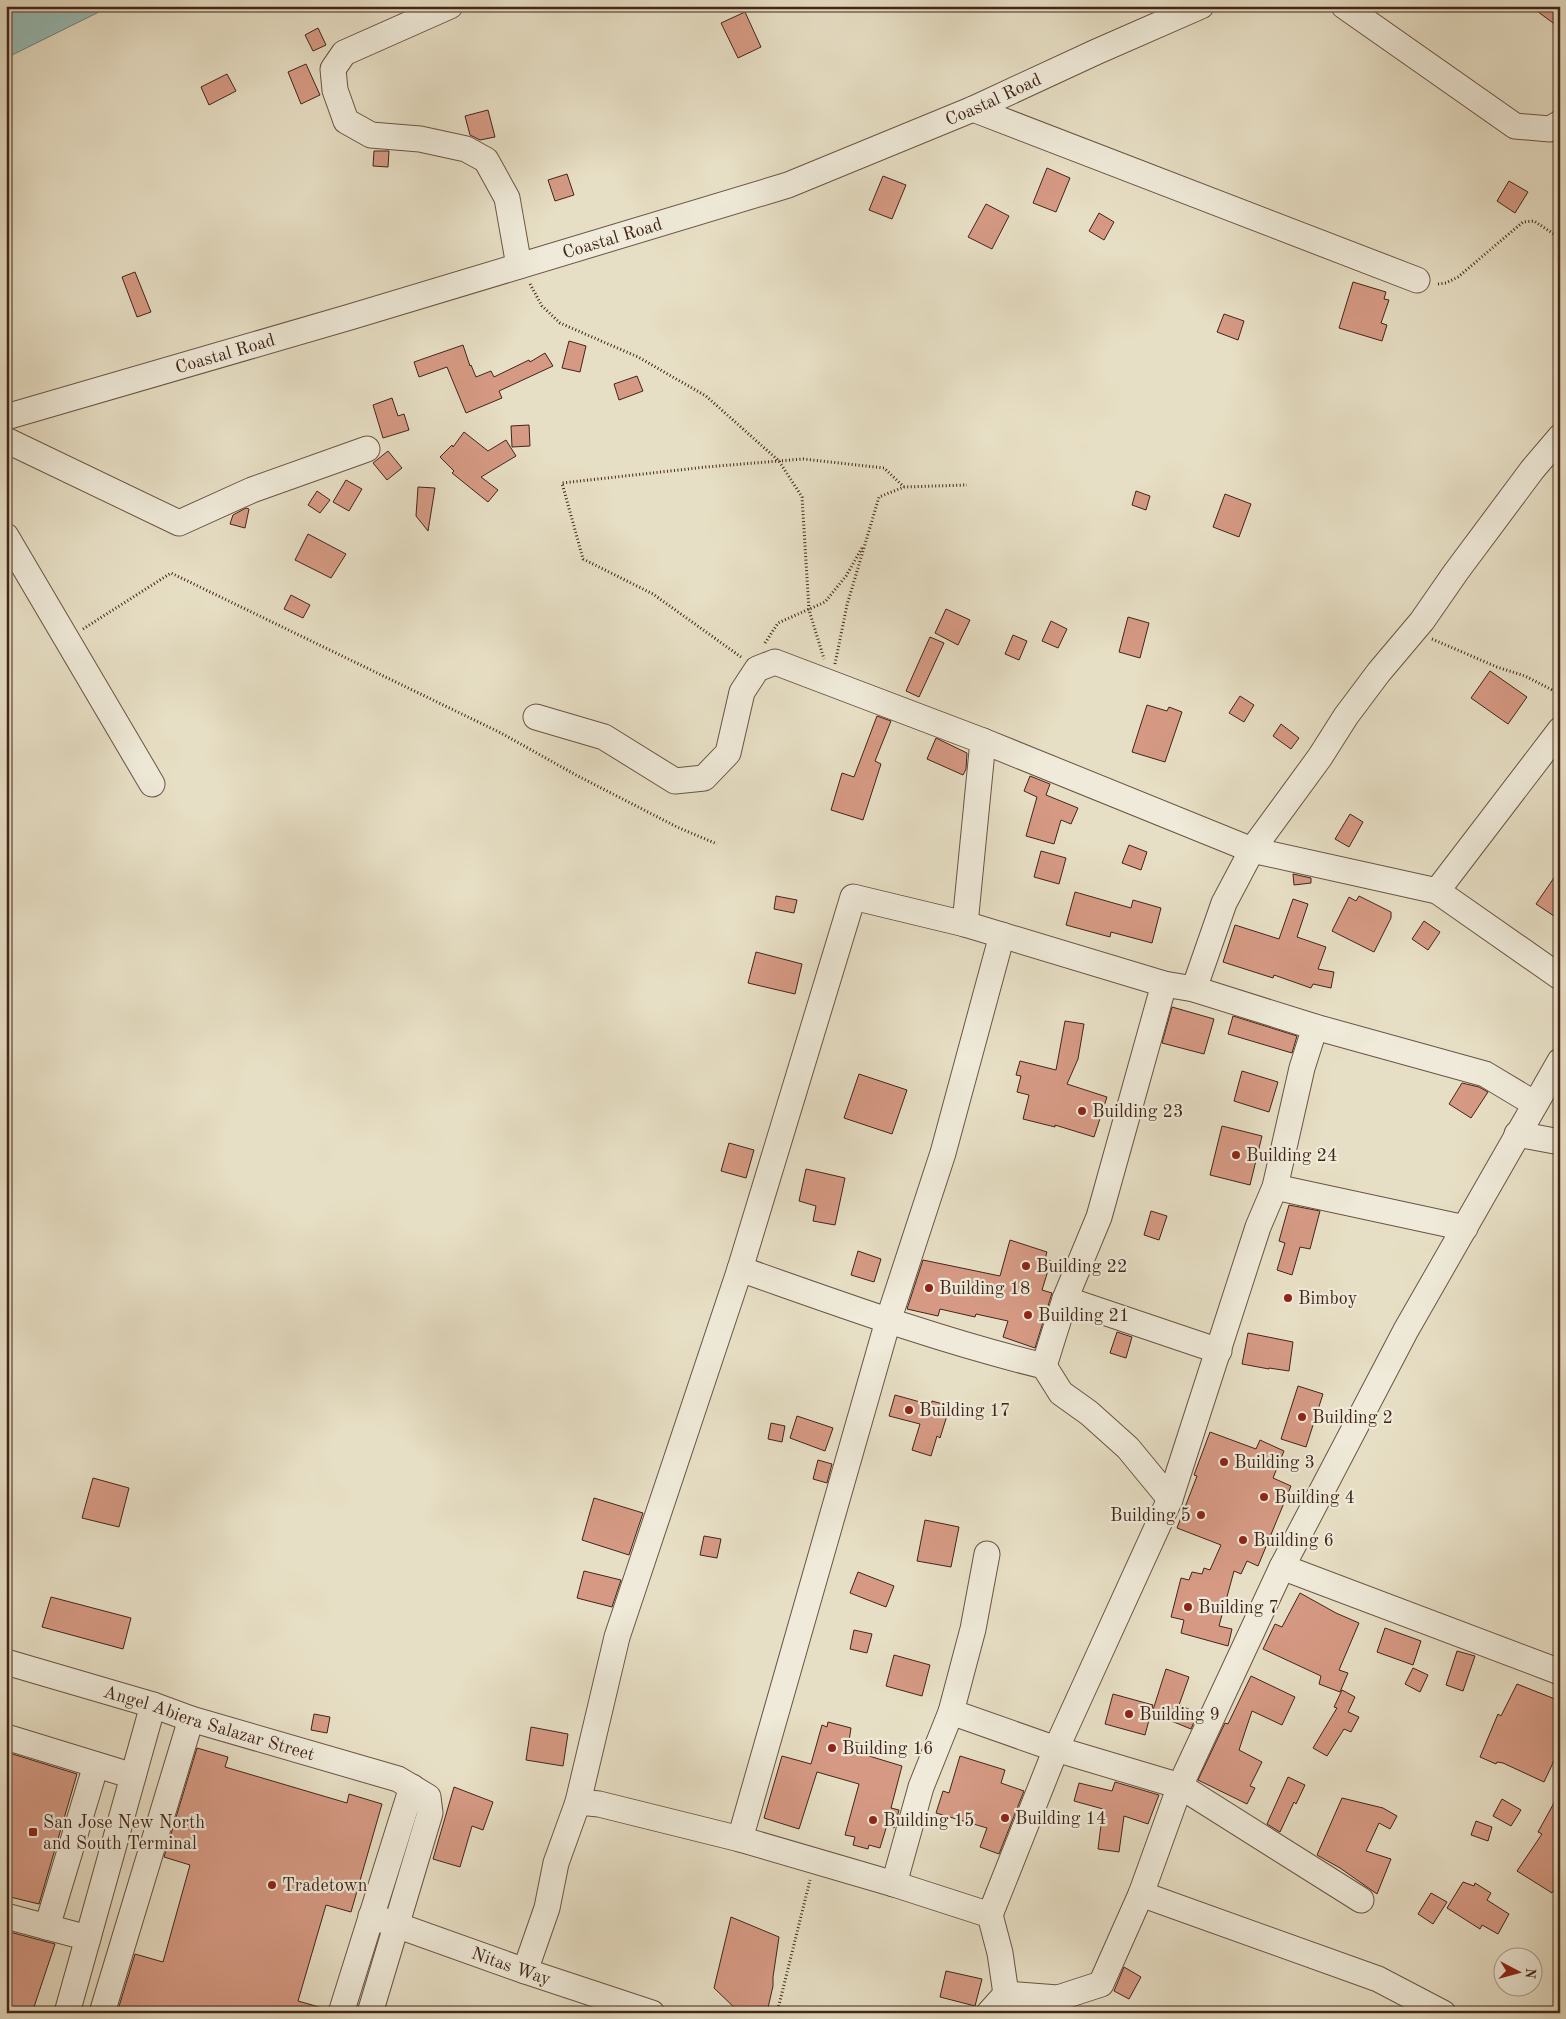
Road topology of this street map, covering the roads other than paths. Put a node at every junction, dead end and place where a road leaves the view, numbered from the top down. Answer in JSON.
{"nodes":[{"id":1,"x":450,"y":6,"type":"edge"},
{"id":2,"x":1201,"y":6,"type":"edge"},
{"id":3,"x":1344,"y":6,"type":"edge"},
{"id":4,"x":974,"y":109,"type":"junction"},
{"id":5,"x":1560,"y":123,"type":"edge"},
{"id":6,"x":520,"y":266,"type":"junction"},
{"id":7,"x":1417,"y":280,"type":"road end"},
{"id":8,"x":6,"y":417,"type":"edge"},
{"id":9,"x":1560,"y":437,"type":"edge"},
{"id":10,"x":6,"y":440,"type":"edge"},
{"id":11,"x":368,"y":449,"type":"dead end"},
{"id":12,"x":10,"y":552,"type":"edge"},
{"id":13,"x":536,"y":717,"type":"dead end"},
{"id":14,"x":1560,"y":730,"type":"edge"},
{"id":15,"x":983,"y":741,"type":"junction"},
{"id":16,"x":152,"y":784,"type":"dead end"},
{"id":17,"x":1252,"y":850,"type":"junction"},
{"id":18,"x":1437,"y":891,"type":"junction"},
{"id":19,"x":965,"y":924,"type":"junction"},
{"id":20,"x":1002,"y":935,"type":"junction"},
{"id":21,"x":1560,"y":977,"type":"edge"},
{"id":22,"x":1164,"y":984,"type":"junction"},
{"id":23,"x":1194,"y":990,"type":"junction"},
{"id":24,"x":1315,"y":1027,"type":"junction"},
{"id":25,"x":1560,"y":1060,"type":"edge"},
{"id":26,"x":1535,"y":1104,"type":"junction"},
{"id":27,"x":1517,"y":1134,"type":"junction"},
{"id":28,"x":1560,"y":1142,"type":"edge"},
{"id":29,"x":1275,"y":1186,"type":"junction"},
{"id":30,"x":1465,"y":1228,"type":"junction"},
{"id":31,"x":740,"y":1269,"type":"junction"},
{"id":32,"x":1065,"y":1299,"type":"junction"},
{"id":33,"x":888,"y":1321,"type":"junction"},
{"id":34,"x":1219,"y":1351,"type":"junction"},
{"id":35,"x":1044,"y":1366,"type":"junction"},
{"id":36,"x":1170,"y":1499,"type":"junction"},
{"id":37,"x":987,"y":1554,"type":"dead end"},
{"id":38,"x":1282,"y":1567,"type":"junction"},
{"id":39,"x":6,"y":1662,"type":"edge"},
{"id":40,"x":1560,"y":1672,"type":"edge"},
{"id":41,"x":153,"y":1705,"type":"junction"},
{"id":42,"x":951,"y":1712,"type":"junction"},
{"id":43,"x":191,"y":1719,"type":"junction"},
{"id":44,"x":6,"y":1736,"type":"edge"},
{"id":45,"x":1056,"y":1749,"type":"junction"},
{"id":46,"x":96,"y":1764,"type":"junction"},
{"id":47,"x":133,"y":1776,"type":"junction"},
{"id":48,"x":1180,"y":1786,"type":"junction"},
{"id":49,"x":412,"y":1787,"type":"junction"},
{"id":50,"x":578,"y":1802,"type":"junction"},
{"id":51,"x":740,"y":1838,"type":"junction"},
{"id":52,"x":894,"y":1884,"type":"junction"},
{"id":53,"x":1142,"y":1894,"type":"junction"},
{"id":54,"x":1361,"y":1900,"type":"dead end"},
{"id":55,"x":990,"y":1915,"type":"junction"},
{"id":56,"x":6,"y":1916,"type":"edge"},
{"id":57,"x":371,"y":1916,"type":"junction"},
{"id":58,"x":396,"y":1925,"type":"junction"},
{"id":59,"x":47,"y":1927,"type":"junction"},
{"id":60,"x":88,"y":1938,"type":"junction"},
{"id":61,"x":525,"y":1971,"type":"junction"},
{"id":62,"x":1006,"y":1994,"type":"junction"},
{"id":63,"x":67,"y":2013,"type":"edge"},
{"id":64,"x":102,"y":2013,"type":"edge"},
{"id":65,"x":341,"y":2013,"type":"edge"},
{"id":66,"x":370,"y":2013,"type":"edge"},
{"id":67,"x":652,"y":2013,"type":"edge"},
{"id":68,"x":989,"y":2013,"type":"edge"},
{"id":69,"x":1443,"y":2013,"type":"edge"}],
"edges":[{"from":1,"to":6,"type":"street"},
{"from":2,"to":4,"type":"street","name":"Coastal Road"},
{"from":3,"to":5,"type":"street"},
{"from":4,"to":6,"type":"street","name":"Coastal Road"},
{"from":4,"to":7,"type":"street"},
{"from":6,"to":8,"type":"street","name":"Coastal Road"},
{"from":9,"to":17,"type":"street"},
{"from":10,"to":11,"type":"street"},
{"from":12,"to":16,"type":"street"},
{"from":13,"to":15,"type":"street"},
{"from":14,"to":18,"type":"street"},
{"from":15,"to":17,"type":"street"},
{"from":15,"to":19,"type":"street"},
{"from":17,"to":18,"type":"street"},
{"from":17,"to":23,"type":"street"},
{"from":18,"to":21,"type":"street"},
{"from":19,"to":20,"type":"street"},
{"from":19,"to":31,"type":"street"},
{"from":20,"to":22,"type":"street"},
{"from":20,"to":33,"type":"street"},
{"from":22,"to":23,"type":"street"},
{"from":22,"to":32,"type":"street"},
{"from":23,"to":24,"type":"street"},
{"from":24,"to":26,"type":"street"},
{"from":24,"to":29,"type":"street"},
{"from":25,"to":26,"type":"street"},
{"from":26,"to":27,"type":"street"},
{"from":27,"to":28,"type":"street"},
{"from":27,"to":30,"type":"street"},
{"from":29,"to":30,"type":"street"},
{"from":29,"to":34,"type":"street"},
{"from":30,"to":38,"type":"street"},
{"from":31,"to":33,"type":"street"},
{"from":31,"to":50,"type":"street"},
{"from":32,"to":34,"type":"street"},
{"from":32,"to":35,"type":"street"},
{"from":33,"to":35,"type":"street"},
{"from":33,"to":51,"type":"street"},
{"from":34,"to":36,"type":"street"},
{"from":35,"to":36,"type":"street"},
{"from":36,"to":45,"type":"street"},
{"from":37,"to":42,"type":"street"},
{"from":38,"to":40,"type":"street"},
{"from":38,"to":48,"type":"street"},
{"from":39,"to":41,"type":"street","name":"Angel Abiera Salazar Street"},
{"from":41,"to":43,"type":"street","name":"Angel Abiera Salazar Street"},
{"from":41,"to":47,"type":"street"},
{"from":42,"to":45,"type":"street"},
{"from":42,"to":52,"type":"street"},
{"from":43,"to":49,"type":"street","name":"Angel Abiera Salazar Street"},
{"from":43,"to":64,"type":"street"},
{"from":44,"to":46,"type":"street"},
{"from":45,"to":48,"type":"street"},
{"from":45,"to":55,"type":"street"},
{"from":46,"to":47,"type":"street"},
{"from":46,"to":59,"type":"street"},
{"from":47,"to":60,"type":"street"},
{"from":48,"to":53,"type":"street"},
{"from":48,"to":54,"type":"street"},
{"from":49,"to":57,"type":"street"},
{"from":49,"to":58,"type":"street","name":"Angel Abiera Salazar Street"},
{"from":50,"to":51,"type":"street"},
{"from":50,"to":61,"type":"street"},
{"from":51,"to":52,"type":"street"},
{"from":52,"to":55,"type":"street"},
{"from":53,"to":62,"type":"street"},
{"from":53,"to":69,"type":"street"},
{"from":55,"to":62,"type":"street"},
{"from":56,"to":59,"type":"street"},
{"from":57,"to":58,"type":"street","name":"Nitas Way"},
{"from":57,"to":65,"type":"street"},
{"from":58,"to":61,"type":"street","name":"Nitas Way"},
{"from":58,"to":66,"type":"street"},
{"from":59,"to":60,"type":"street"},
{"from":60,"to":63,"type":"street"},
{"from":61,"to":67,"type":"street","name":"Nitas Way"},
{"from":62,"to":68,"type":"street"}]}
